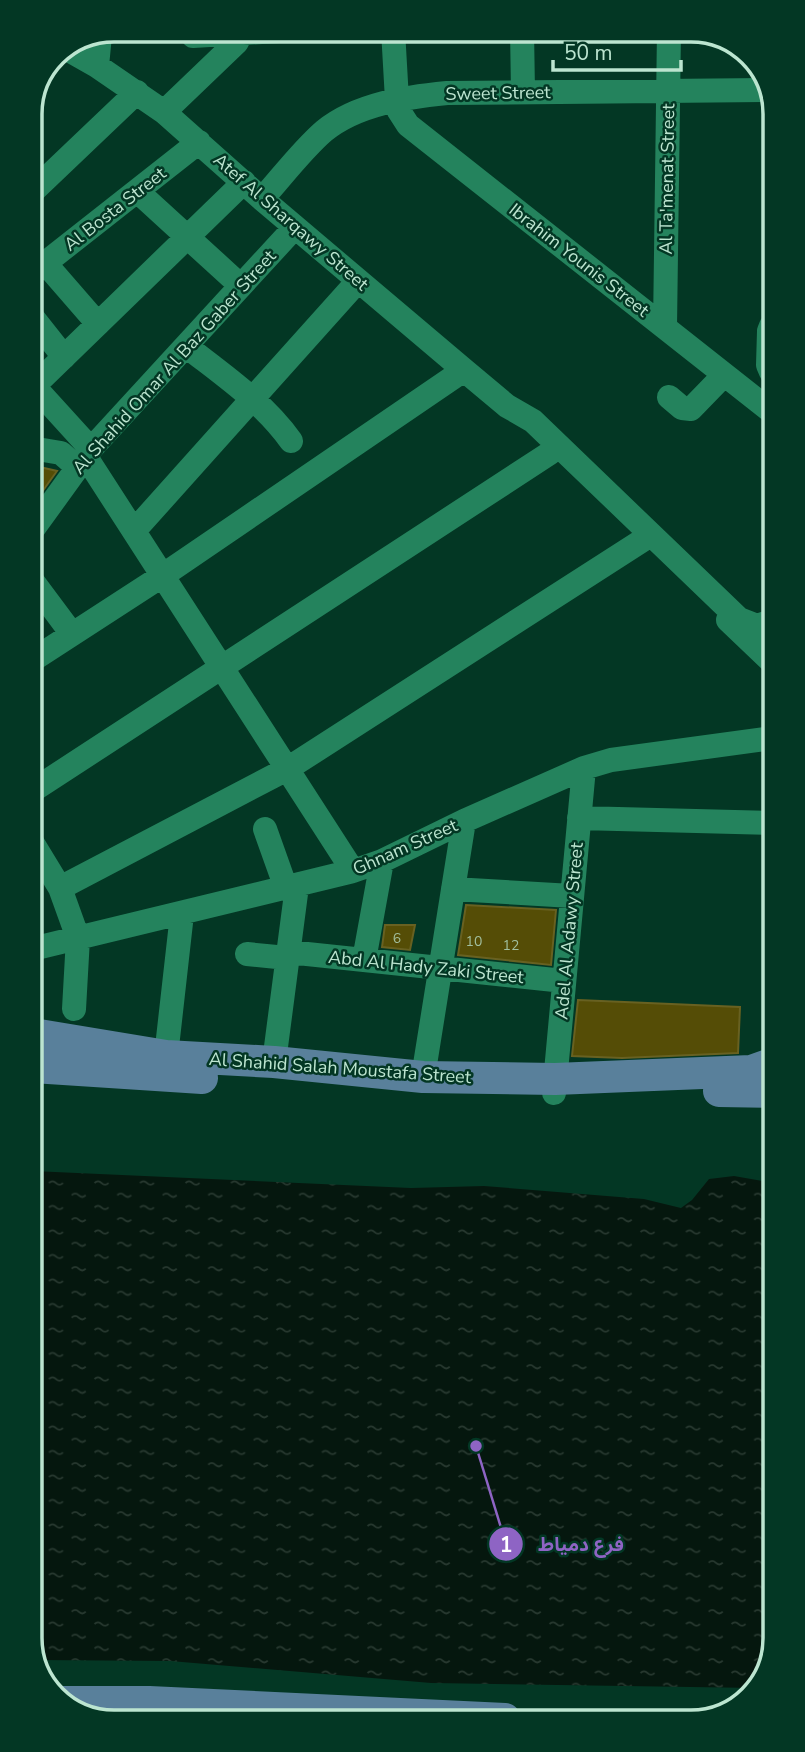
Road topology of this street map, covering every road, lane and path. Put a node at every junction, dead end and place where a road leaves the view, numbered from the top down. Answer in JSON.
{"nodes":[{"id":1,"x":237,"y":42,"type":"edge"},
{"id":2,"x":394,"y":42,"type":"edge"},
{"id":3,"x":522,"y":42,"type":"edge"},
{"id":4,"x":669,"y":42,"type":"edge"},
{"id":5,"x":99,"y":43,"type":"edge"},
{"id":6,"x":75,"y":54,"type":"edge"},
{"id":7,"x":97,"y":66,"type":"junction"},
{"id":8,"x":759,"y":90,"type":"edge"},
{"id":9,"x":668,"y":91,"type":"junction"},
{"id":10,"x":137,"y":92,"type":"junction"},
{"id":11,"x":523,"y":93,"type":"junction"},
{"id":12,"x":397,"y":100,"type":"junction"},
{"id":13,"x":164,"y":112,"type":"junction"},
{"id":14,"x":199,"y":142,"type":"junction"},
{"id":15,"x":42,"y":183,"type":"edge"},
{"id":16,"x":244,"y":183,"type":"junction"},
{"id":17,"x":137,"y":191,"type":"junction"},
{"id":18,"x":262,"y":199,"type":"junction"},
{"id":19,"x":295,"y":227,"type":"junction"},
{"id":20,"x":188,"y":237,"type":"junction"},
{"id":21,"x":42,"y":266,"type":"edge"},
{"id":22,"x":42,"y":273,"type":"edge"},
{"id":23,"x":358,"y":281,"type":"junction"},
{"id":24,"x":241,"y":286,"type":"junction"},
{"id":25,"x":98,"y":324,"type":"junction"},
{"id":26,"x":664,"y":327,"type":"junction"},
{"id":27,"x":42,"y":329,"type":"edge"},
{"id":28,"x":186,"y":346,"type":"junction"},
{"id":29,"x":64,"y":357,"type":"junction"},
{"id":30,"x":464,"y":370,"type":"junction"},
{"id":31,"x":724,"y":374,"type":"junction"},
{"id":32,"x":42,"y":376,"type":"edge"},
{"id":33,"x":669,"y":397,"type":"dead end"},
{"id":34,"x":42,"y":399,"type":"edge"},
{"id":35,"x":254,"y":400,"type":"junction"},
{"id":36,"x":763,"y":405,"type":"edge"},
{"id":37,"x":507,"y":406,"type":"junction"},
{"id":38,"x":291,"y":441,"type":"dead end"},
{"id":39,"x":43,"y":450,"type":"edge"},
{"id":40,"x":550,"y":453,"type":"junction"},
{"id":41,"x":85,"y":458,"type":"junction"},
{"id":42,"x":42,"y":512,"type":"edge"},
{"id":43,"x":134,"y":531,"type":"junction"},
{"id":44,"x":643,"y":540,"type":"junction"},
{"id":45,"x":162,"y":576,"type":"junction"},
{"id":46,"x":42,"y":594,"type":"edge"},
{"id":47,"x":763,"y":624,"type":"edge"},
{"id":48,"x":72,"y":634,"type":"junction"},
{"id":49,"x":763,"y":653,"type":"edge"},
{"id":50,"x":42,"y":654,"type":"edge"},
{"id":51,"x":222,"y":668,"type":"junction"},
{"id":52,"x":763,"y":739,"type":"edge"},
{"id":53,"x":584,"y":768,"type":"junction"},
{"id":54,"x":287,"y":769,"type":"junction"},
{"id":55,"x":42,"y":785,"type":"edge"},
{"id":56,"x":579,"y":818,"type":"junction"},
{"id":57,"x":464,"y":821,"type":"junction"},
{"id":58,"x":763,"y":823,"type":"edge"},
{"id":59,"x":265,"y":829,"type":"dead end"},
{"id":60,"x":42,"y":858,"type":"edge"},
{"id":61,"x":382,"y":861,"type":"junction"},
{"id":62,"x":353,"y":871,"type":"junction"},
{"id":63,"x":291,"y":887,"type":"junction"},
{"id":64,"x":61,"y":888,"type":"junction"},
{"id":65,"x":453,"y":889,"type":"junction"},
{"id":66,"x":572,"y":896,"type":"junction"},
{"id":67,"x":182,"y":914,"type":"junction"},
{"id":68,"x":78,"y":938,"type":"junction"},
{"id":69,"x":42,"y":945,"type":"edge"},
{"id":70,"x":247,"y":954,"type":"dead end"},
{"id":71,"x":288,"y":955,"type":"junction"},
{"id":72,"x":364,"y":960,"type":"junction"},
{"id":73,"x":440,"y":968,"type":"junction"},
{"id":74,"x":564,"y":981,"type":"junction"},
{"id":75,"x":74,"y":1009,"type":"dead end"},
{"id":76,"x":42,"y":1035,"type":"edge"},
{"id":77,"x":166,"y":1056,"type":"junction"},
{"id":78,"x":274,"y":1062,"type":"junction"},
{"id":79,"x":763,"y":1067,"type":"edge"},
{"id":80,"x":42,"y":1068,"type":"edge"},
{"id":81,"x":423,"y":1077,"type":"junction"},
{"id":82,"x":554,"y":1086,"type":"junction"},
{"id":83,"x":763,"y":1091,"type":"edge"},
{"id":84,"x":82,"y":1702,"type":"edge"},
{"id":85,"x":317,"y":1710,"type":"edge"}],
"edges":[{"from":1,"to":13,"type":"street"},
{"from":2,"to":12,"type":"street"},
{"from":3,"to":11,"type":"street"},
{"from":4,"to":9,"type":"street","name":"Al Ta'menat Street"},
{"from":5,"to":7,"type":"street"},
{"from":6,"to":7,"type":"street","name":"Atef Al Sharqawy Street"},
{"from":7,"to":10,"type":"street","name":"Atef Al Sharqawy Street"},
{"from":8,"to":9,"type":"street","name":"Sweet Street"},
{"from":9,"to":11,"type":"street","name":"Sweet Street"},
{"from":9,"to":26,"type":"street","name":"Al Ta'menat Street"},
{"from":10,"to":13,"type":"street","name":"Atef Al Sharqawy Street"},
{"from":10,"to":15,"type":"street"},
{"from":11,"to":12,"type":"street","name":"Sweet Street"},
{"from":12,"to":18,"type":"street","name":"Sweet Street"},
{"from":12,"to":26,"type":"street","name":"Ibrahim Younis Street"},
{"from":13,"to":14,"type":"street","name":"Atef Al Sharqawy Street"},
{"from":14,"to":16,"type":"street","name":"Atef Al Sharqawy Street"},
{"from":14,"to":17,"type":"street","name":"Al Bosta Street"},
{"from":16,"to":18,"type":"street","name":"Atef Al Sharqawy Street"},
{"from":16,"to":20,"type":"street"},
{"from":17,"to":20,"type":"street"},
{"from":17,"to":21,"type":"street","name":"Al Bosta Street"},
{"from":18,"to":19,"type":"street","name":"Atef Al Sharqawy Street"},
{"from":19,"to":23,"type":"street","name":"Atef Al Sharqawy Street"},
{"from":19,"to":24,"type":"street","name":"Al Shahid Omar Al Baz Gaber Street"},
{"from":20,"to":24,"type":"street"},
{"from":20,"to":25,"type":"street"},
{"from":22,"to":25,"type":"street"},
{"from":23,"to":30,"type":"street","name":"Atef Al Sharqawy Street"},
{"from":23,"to":35,"type":"street"},
{"from":24,"to":28,"type":"street","name":"Al Shahid Omar Al Baz Gaber Street"},
{"from":25,"to":29,"type":"street"},
{"from":26,"to":31,"type":"street","name":"Ibrahim Younis Street"},
{"from":27,"to":29,"type":"street"},
{"from":28,"to":35,"type":"street"},
{"from":28,"to":41,"type":"street","name":"Al Shahid Omar Al Baz Gaber Street"},
{"from":29,"to":32,"type":"street"},
{"from":30,"to":37,"type":"street","name":"Atef Al Sharqawy Street"},
{"from":30,"to":45,"type":"street"},
{"from":31,"to":33,"type":"street"},
{"from":31,"to":36,"type":"street","name":"Ibrahim Younis Street"},
{"from":34,"to":41,"type":"street"},
{"from":35,"to":38,"type":"street"},
{"from":35,"to":43,"type":"street"},
{"from":37,"to":40,"type":"street","name":"Atef Al Sharqawy Street"},
{"from":37,"to":47,"type":"street","name":"Atef Al Sharqawy Street"},
{"from":39,"to":41,"type":"street"},
{"from":40,"to":44,"type":"street","name":"Atef Al Sharqawy Street"},
{"from":40,"to":51,"type":"street"},
{"from":41,"to":42,"type":"street","name":"Al Shahid Omar Al Baz Gaber Street"},
{"from":41,"to":43,"type":"street"},
{"from":43,"to":45,"type":"street"},
{"from":44,"to":49,"type":"street","name":"Atef Al Sharqawy Street"},
{"from":44,"to":54,"type":"street"},
{"from":45,"to":48,"type":"street"},
{"from":45,"to":51,"type":"street"},
{"from":46,"to":48,"type":"street"},
{"from":48,"to":50,"type":"street"},
{"from":51,"to":54,"type":"street"},
{"from":51,"to":55,"type":"street"},
{"from":52,"to":53,"type":"street","name":"Ghnam Street"},
{"from":53,"to":56,"type":"street","name":"Adel Al Adawy Street"},
{"from":53,"to":57,"type":"street","name":"Ghnam Street"},
{"from":54,"to":62,"type":"street"},
{"from":54,"to":64,"type":"street"},
{"from":56,"to":58,"type":"street"},
{"from":56,"to":66,"type":"street","name":"Adel Al Adawy Street"},
{"from":57,"to":61,"type":"street","name":"Ghnam Street"},
{"from":57,"to":65,"type":"street"},
{"from":59,"to":63,"type":"street"},
{"from":60,"to":64,"type":"street"},
{"from":61,"to":62,"type":"street","name":"Ghnam Street"},
{"from":61,"to":72,"type":"street"},
{"from":62,"to":63,"type":"street","name":"Ghnam Street"},
{"from":63,"to":67,"type":"street","name":"Ghnam Street"},
{"from":63,"to":71,"type":"street"},
{"from":64,"to":68,"type":"street"},
{"from":65,"to":66,"type":"street"},
{"from":65,"to":73,"type":"street"},
{"from":66,"to":74,"type":"street","name":"Adel Al Adawy Street"},
{"from":67,"to":68,"type":"street","name":"Ghnam Street"},
{"from":67,"to":77,"type":"street"},
{"from":68,"to":69,"type":"street","name":"Ghnam Street"},
{"from":68,"to":75,"type":"street"},
{"from":70,"to":71,"type":"street","name":"Abd Al Hady Zaki Street"},
{"from":71,"to":72,"type":"street","name":"Abd Al Hady Zaki Street"},
{"from":71,"to":78,"type":"street"},
{"from":72,"to":73,"type":"street","name":"Abd Al Hady Zaki Street"},
{"from":73,"to":74,"type":"street","name":"Abd Al Hady Zaki Street"},
{"from":73,"to":81,"type":"street"},
{"from":74,"to":82,"type":"street","name":"Adel Al Adawy Street"},
{"from":76,"to":77,"type":"main road","name":"Al Shahid Salah Moustafa Street"},
{"from":77,"to":78,"type":"main road","name":"Al Shahid Salah Moustafa Street"},
{"from":78,"to":81,"type":"main road","name":"Al Shahid Salah Moustafa Street"},
{"from":79,"to":82,"type":"main road","name":"Al Shahid Salah Moustafa Street"},
{"from":80,"to":82,"type":"main road","name":"Al Shahid Salah Moustafa Street"},
{"from":81,"to":82,"type":"main road","name":"Al Shahid Salah Moustafa Street"},
{"from":82,"to":83,"type":"main road","name":"Al Shahid Salah Moustafa Street"},
{"from":84,"to":85,"type":"main road"}]}
